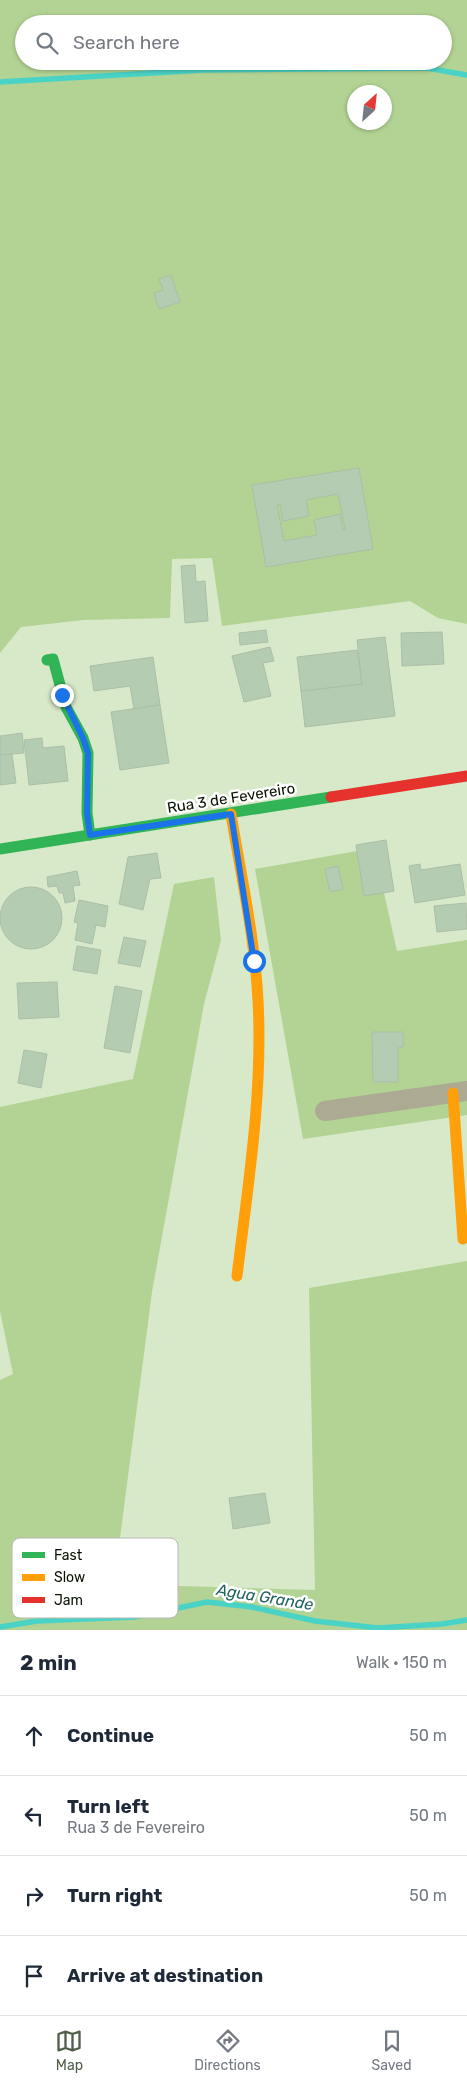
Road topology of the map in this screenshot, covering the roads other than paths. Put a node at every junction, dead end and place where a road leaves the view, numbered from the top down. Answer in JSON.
{"nodes":[{"id":1,"x":47,"y":660,"type":"dead end"},
{"id":2,"x":467,"y":776,"type":"edge"},
{"id":3,"x":231,"y":814,"type":"junction"},
{"id":4,"x":90,"y":835,"type":"junction"},
{"id":5,"x":0,"y":849,"type":"edge"},
{"id":6,"x":460,"y":1092,"type":"edge"},
{"id":7,"x":325,"y":1112,"type":"dead end"},
{"id":8,"x":463,"y":1239,"type":"dead end"},
{"id":9,"x":237,"y":1276,"type":"dead end"}],
"edges":[{"from":1,"to":4,"type":"street"},
{"from":2,"to":3,"type":"street","name":"Rua 3 de Fevereiro"},
{"from":3,"to":4,"type":"street","name":"Rua 3 de Fevereiro"},
{"from":3,"to":9,"type":"street"},
{"from":4,"to":5,"type":"street","name":"Rua 3 de Fevereiro"},
{"from":6,"to":7,"type":"street"},
{"from":6,"to":8,"type":"street"}]}
